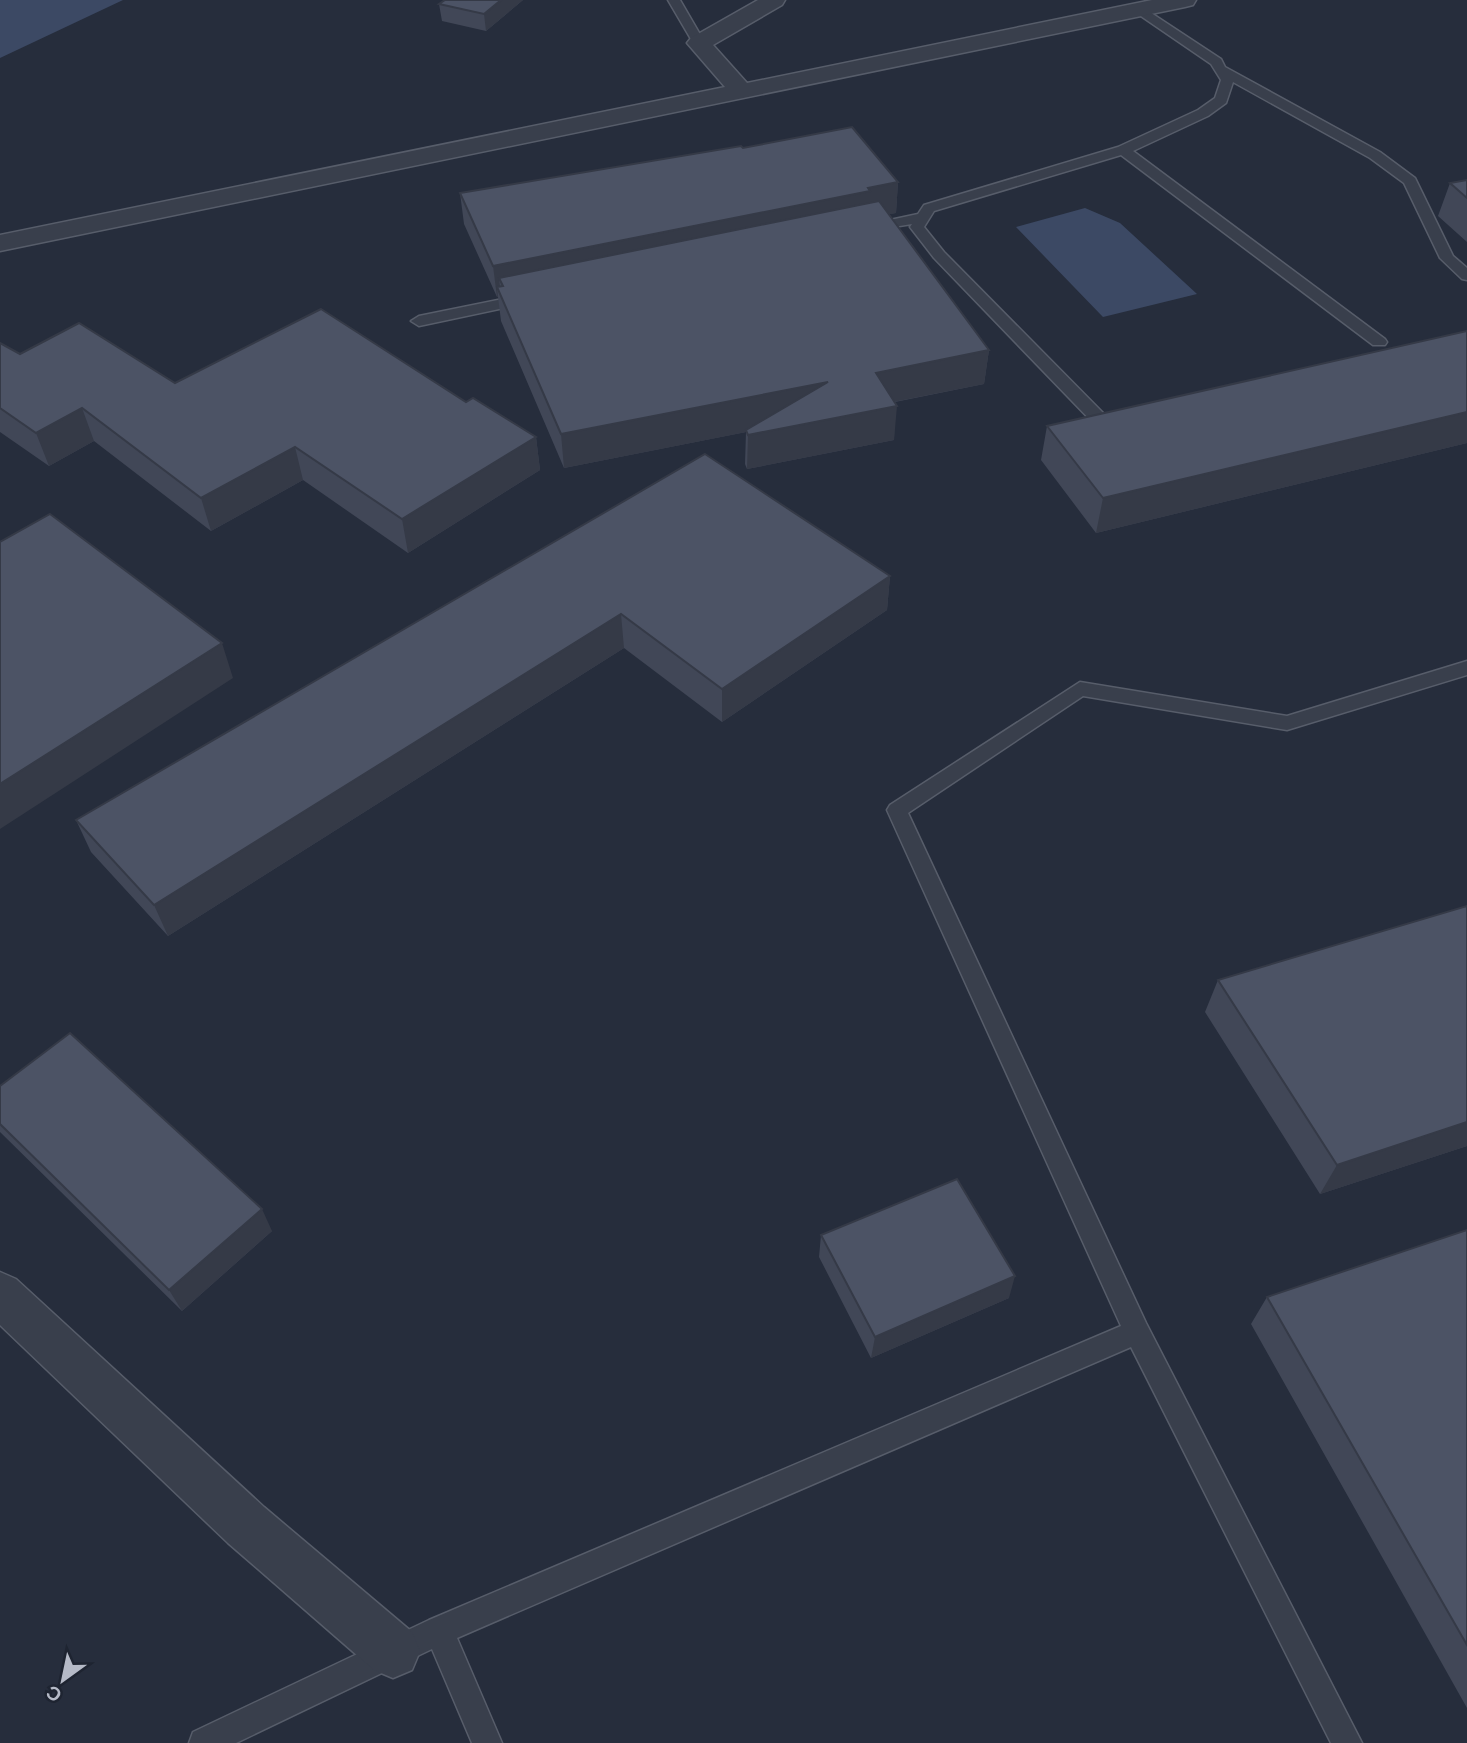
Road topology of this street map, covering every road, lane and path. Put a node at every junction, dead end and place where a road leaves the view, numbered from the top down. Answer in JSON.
{"nodes":[{"id":1,"x":674,"y":0,"type":"edge"},
{"id":2,"x":774,"y":0,"type":"edge"},
{"id":3,"x":1185,"y":0,"type":"edge"},
{"id":4,"x":1139,"y":9,"type":"junction"},
{"id":5,"x":699,"y":43,"type":"junction"},
{"id":6,"x":1220,"y":69,"type":"junction"},
{"id":7,"x":741,"y":90,"type":"junction"},
{"id":8,"x":1123,"y":150,"type":"junction"},
{"id":9,"x":923,"y":218,"type":"junction"},
{"id":10,"x":855,"y":232,"type":"edge"},
{"id":11,"x":0,"y":243,"type":"edge"},
{"id":12,"x":1467,"y":276,"type":"edge"},
{"id":13,"x":542,"y":296,"type":"edge"},
{"id":14,"x":419,"y":321,"type":"dead end"},
{"id":15,"x":1379,"y":342,"type":"dead end"},
{"id":16,"x":1105,"y":425,"type":"edge"},
{"id":17,"x":1467,"y":668,"type":"edge"},
{"id":18,"x":0,"y":1294,"type":"edge"},
{"id":19,"x":1138,"y":1332,"type":"junction"},
{"id":20,"x":439,"y":1630,"type":"junction"},
{"id":21,"x":393,"y":1651,"type":"junction"},
{"id":22,"x":204,"y":1743,"type":"edge"},
{"id":23,"x":487,"y":1743,"type":"edge"},
{"id":24,"x":1347,"y":1743,"type":"edge"}],
"edges":[{"from":1,"to":5,"type":"lane"},
{"from":2,"to":5,"type":"street"},
{"from":3,"to":4,"type":"street"},
{"from":4,"to":6,"type":"lane"},
{"from":4,"to":7,"type":"street"},
{"from":5,"to":7,"type":"street"},
{"from":6,"to":8,"type":"lane"},
{"from":6,"to":12,"type":"lane"},
{"from":7,"to":11,"type":"street"},
{"from":8,"to":9,"type":"lane"},
{"from":8,"to":15,"type":"lane"},
{"from":9,"to":10,"type":"lane"},
{"from":9,"to":16,"type":"lane"},
{"from":13,"to":14,"type":"lane"},
{"from":17,"to":19,"type":"lane"},
{"from":18,"to":21,"type":"street"},
{"from":19,"to":20,"type":"lane"},
{"from":19,"to":24,"type":"lane"},
{"from":20,"to":21,"type":"lane"},
{"from":20,"to":23,"type":"lane"},
{"from":21,"to":22,"type":"lane"}]}
